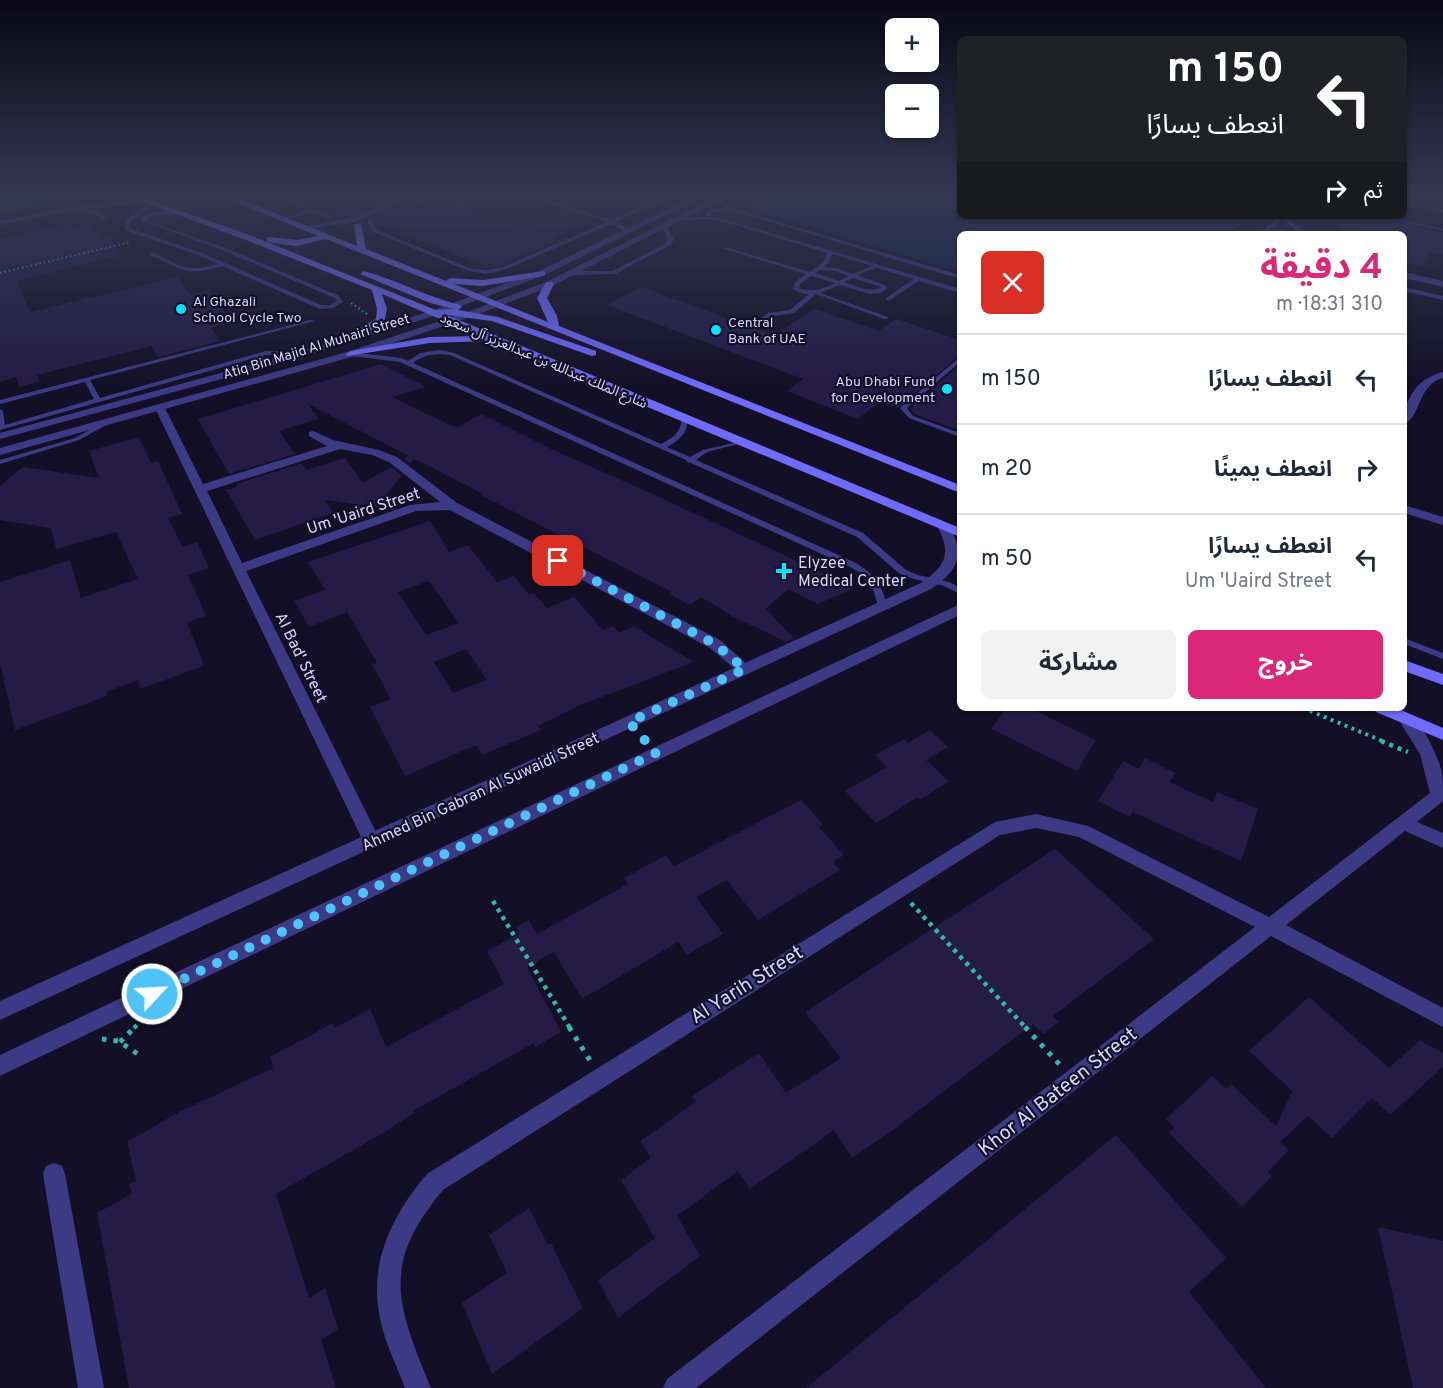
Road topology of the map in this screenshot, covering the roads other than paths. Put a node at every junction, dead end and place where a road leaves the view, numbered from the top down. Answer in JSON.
{"nodes":[{"id":1,"x":162,"y":259,"type":"edge"},
{"id":2,"x":211,"y":259,"type":"edge"},
{"id":3,"x":224,"y":259,"type":"edge"},
{"id":4,"x":247,"y":259,"type":"edge"},
{"id":5,"x":302,"y":259,"type":"edge"},
{"id":6,"x":383,"y":259,"type":"edge"},
{"id":7,"x":443,"y":259,"type":"edge"},
{"id":8,"x":525,"y":259,"type":"edge"},
{"id":9,"x":571,"y":259,"type":"edge"},
{"id":10,"x":601,"y":259,"type":"edge"},
{"id":11,"x":641,"y":259,"type":"edge"},
{"id":12,"x":763,"y":259,"type":"edge"},
{"id":13,"x":828,"y":259,"type":"edge"},
{"id":14,"x":853,"y":259,"type":"edge"},
{"id":15,"x":897,"y":259,"type":"edge"},
{"id":16,"x":222,"y":263,"type":"junction"},
{"id":17,"x":877,"y":266,"type":"junction"},
{"id":18,"x":820,"y":267,"type":"junction"},
{"id":19,"x":925,"y":267,"type":"junction"},
{"id":20,"x":331,"y":270,"type":"junction"},
{"id":21,"x":542,"y":273,"type":"junction"},
{"id":22,"x":573,"y":273,"type":"junction"},
{"id":23,"x":811,"y":273,"type":"junction"},
{"id":24,"x":849,"y":276,"type":"junction"},
{"id":25,"x":957,"y":276,"type":"edge"},
{"id":26,"x":1407,"y":276,"type":"edge"},
{"id":27,"x":957,"y":277,"type":"edge"},
{"id":28,"x":430,"y":278,"type":"junction"},
{"id":29,"x":916,"y":278,"type":"junction"},
{"id":30,"x":838,"y":282,"type":"junction"},
{"id":31,"x":549,"y":284,"type":"junction"},
{"id":32,"x":1443,"y":284,"type":"edge"},
{"id":33,"x":941,"y":286,"type":"junction"},
{"id":34,"x":376,"y":288,"type":"junction"},
{"id":35,"x":957,"y":290,"type":"edge"},
{"id":36,"x":1407,"y":290,"type":"edge"},
{"id":37,"x":815,"y":294,"type":"junction"},
{"id":38,"x":478,"y":298,"type":"junction"},
{"id":39,"x":1443,"y":298,"type":"edge"},
{"id":40,"x":888,"y":299,"type":"dead end"},
{"id":41,"x":495,"y":305,"type":"junction"},
{"id":42,"x":452,"y":306,"type":"junction"},
{"id":43,"x":434,"y":313,"type":"junction"},
{"id":44,"x":473,"y":313,"type":"junction"},
{"id":45,"x":886,"y":318,"type":"dead end"},
{"id":46,"x":451,"y":320,"type":"junction"},
{"id":47,"x":762,"y":320,"type":"dead end"},
{"id":48,"x":312,"y":321,"type":"dead end"},
{"id":49,"x":555,"y":329,"type":"junction"},
{"id":50,"x":345,"y":341,"type":"junction"},
{"id":51,"x":504,"y":343,"type":"junction"},
{"id":52,"x":351,"y":354,"type":"junction"},
{"id":53,"x":288,"y":358,"type":"junction"},
{"id":54,"x":631,"y":359,"type":"junction"},
{"id":55,"x":957,"y":362,"type":"edge"},
{"id":56,"x":408,"y":364,"type":"junction"},
{"id":57,"x":1443,"y":375,"type":"edge"},
{"id":58,"x":87,"y":380,"type":"junction"},
{"id":59,"x":98,"y":400,"type":"junction"},
{"id":60,"x":0,"y":402,"type":"edge"},
{"id":61,"x":160,"y":408,"type":"junction"},
{"id":62,"x":0,"y":411,"type":"edge"},
{"id":63,"x":1407,"y":415,"type":"edge"},
{"id":64,"x":686,"y":420,"type":"junction"},
{"id":65,"x":106,"y":423,"type":"junction"},
{"id":66,"x":0,"y":431,"type":"edge"},
{"id":67,"x":313,"y":434,"type":"dead end"},
{"id":68,"x":957,"y":434,"type":"edge"},
{"id":69,"x":740,"y":442,"type":"junction"},
{"id":70,"x":342,"y":445,"type":"junction"},
{"id":71,"x":661,"y":447,"type":"junction"},
{"id":72,"x":0,"y":452,"type":"edge"},
{"id":73,"x":689,"y":460,"type":"junction"},
{"id":74,"x":0,"y":462,"type":"edge"},
{"id":75,"x":957,"y":488,"type":"edge"},
{"id":76,"x":200,"y":489,"type":"junction"},
{"id":77,"x":453,"y":506,"type":"junction"},
{"id":78,"x":1407,"y":509,"type":"edge"},
{"id":79,"x":1443,"y":521,"type":"edge"},
{"id":80,"x":943,"y":526,"type":"junction"},
{"id":81,"x":957,"y":532,"type":"edge"},
{"id":82,"x":239,"y":569,"type":"junction"},
{"id":83,"x":934,"y":581,"type":"junction"},
{"id":84,"x":957,"y":589,"type":"edge"},
{"id":85,"x":882,"y":606,"type":"junction"},
{"id":86,"x":957,"y":610,"type":"edge"},
{"id":87,"x":1407,"y":642,"type":"edge"},
{"id":88,"x":1443,"y":656,"type":"edge"},
{"id":89,"x":1407,"y":666,"type":"edge"},
{"id":90,"x":745,"y":669,"type":"junction"},
{"id":91,"x":1443,"y":680,"type":"edge"},
{"id":92,"x":1388,"y":711,"type":"edge"},
{"id":93,"x":1406,"y":719,"type":"junction"},
{"id":94,"x":1443,"y":734,"type":"edge"},
{"id":95,"x":1441,"y":793,"type":"edge"},
{"id":96,"x":1403,"y":823,"type":"junction"},
{"id":97,"x":371,"y":840,"type":"junction"},
{"id":98,"x":1443,"y":841,"type":"edge"},
{"id":99,"x":1270,"y":926,"type":"junction"},
{"id":100,"x":0,"y":1011,"type":"edge"},
{"id":101,"x":1443,"y":1018,"type":"edge"},
{"id":102,"x":0,"y":1066,"type":"edge"},
{"id":103,"x":54,"y":1174,"type":"dead end"},
{"id":104,"x":91,"y":1388,"type":"edge"},
{"id":105,"x":418,"y":1388,"type":"edge"},
{"id":106,"x":676,"y":1388,"type":"edge"}],
"edges":[{"from":1,"to":16,"type":"lane"},
{"from":2,"to":16,"type":"lane"},
{"from":3,"to":16,"type":"lane"},
{"from":4,"to":16,"type":"lane"},
{"from":5,"to":20,"type":"main road","name":"شارع الملك عبدالله بن عبدالعزيز آل سعود"},
{"from":6,"to":28,"type":"main road","name":"شارع الملك عبدالله بن عبدالعزيز آل سعود"},
{"from":7,"to":8,"type":"lane"},
{"from":9,"to":21,"type":"street","name":"Atiq Bin Majid Al Muhairi Street"},
{"from":10,"to":22,"type":"street","name":"Atiq Bin Majid Al Muhairi Street"},
{"from":11,"to":22,"type":"lane"},
{"from":12,"to":23,"type":"lane"},
{"from":13,"to":18,"type":"lane"},
{"from":14,"to":17,"type":"lane"},
{"from":15,"to":19,"type":"lane"},
{"from":17,"to":24,"type":"lane"},
{"from":17,"to":29,"type":"lane"},
{"from":18,"to":23,"type":"lane"},
{"from":18,"to":24,"type":"lane"},
{"from":19,"to":25,"type":"lane"},
{"from":19,"to":29,"type":"lane"},
{"from":20,"to":34,"type":"main road","name":"شارع الملك عبدالله بن عبدالعزيز آل سعود"},
{"from":20,"to":42,"type":"main road"},
{"from":21,"to":28,"type":"main road"},
{"from":21,"to":38,"type":"street","name":"Atiq Bin Majid Al Muhairi Street"},
{"from":22,"to":31,"type":"street","name":"Atiq Bin Majid Al Muhairi Street"},
{"from":23,"to":30,"type":"lane"},
{"from":23,"to":37,"type":"lane"},
{"from":24,"to":30,"type":"lane"},
{"from":24,"to":30,"type":"lane"},
{"from":26,"to":32,"type":"street"},
{"from":27,"to":33,"type":"lane"},
{"from":28,"to":38,"type":"main road","name":"شارع الملك عبدالله بن عبدالعزيز آل سعود"},
{"from":29,"to":33,"type":"lane"},
{"from":29,"to":40,"type":"lane"},
{"from":30,"to":37,"type":"lane"},
{"from":31,"to":41,"type":"street","name":"Atiq Bin Majid Al Muhairi Street"},
{"from":31,"to":49,"type":"main road"},
{"from":33,"to":35,"type":"lane"},
{"from":34,"to":43,"type":"main road","name":"شارع الملك عبدالله بن عبدالعزيز آل سعود"},
{"from":34,"to":50,"type":"main road"},
{"from":36,"to":39,"type":"lane"},
{"from":37,"to":45,"type":"lane"},
{"from":37,"to":47,"type":"lane"},
{"from":38,"to":41,"type":"main road","name":"شارع الملك عبدالله بن عبدالعزيز آل سعود"},
{"from":38,"to":42,"type":"street","name":"Atiq Bin Majid Al Muhairi Street"},
{"from":41,"to":42,"type":"main road"},
{"from":41,"to":44,"type":"street","name":"Atiq Bin Majid Al Muhairi Street"},
{"from":41,"to":49,"type":"main road","name":"شارع الملك عبدالله بن عبدالعزيز آل سعود"},
{"from":42,"to":43,"type":"street","name":"Atiq Bin Majid Al Muhairi Street"},
{"from":43,"to":44,"type":"main road"},
{"from":43,"to":46,"type":"main road","name":"شارع الملك عبدالله بن عبدالعزيز آل سعود"},
{"from":43,"to":50,"type":"street","name":"Atiq Bin Majid Al Muhairi Street"},
{"from":44,"to":46,"type":"street","name":"Atiq Bin Majid Al Muhairi Street"},
{"from":44,"to":54,"type":"main road"},
{"from":46,"to":51,"type":"main road","name":"شارع الملك عبدالله بن عبدالعزيز آل سعود"},
{"from":46,"to":52,"type":"street","name":"Atiq Bin Majid Al Muhairi Street"},
{"from":48,"to":58,"type":"lane"},
{"from":49,"to":54,"type":"main road","name":"شارع الملك عبدالله بن عبدالعزيز آل سعود"},
{"from":50,"to":53,"type":"street","name":"Atiq Bin Majid Al Muhairi Street"},
{"from":51,"to":52,"type":"main road"},
{"from":51,"to":64,"type":"main road","name":"شارع الملك عبدالله بن عبدالعزيز آل سعود"},
{"from":52,"to":56,"type":"lane"},
{"from":52,"to":61,"type":"street","name":"Atiq Bin Majid Al Muhairi Street"},
{"from":53,"to":59,"type":"lane"},
{"from":53,"to":66,"type":"street","name":"Atiq Bin Majid Al Muhairi Street"},
{"from":54,"to":75,"type":"main road","name":"شارع الملك عبدالله بن عبدالعزيز آل سعود"},
{"from":55,"to":68,"type":"lane"},
{"from":56,"to":71,"type":"lane"},
{"from":56,"to":85,"type":"lane"},
{"from":57,"to":63,"type":"street"},
{"from":58,"to":59,"type":"lane"},
{"from":58,"to":60,"type":"lane"},
{"from":59,"to":66,"type":"lane"},
{"from":61,"to":65,"type":"street","name":"Atiq Bin Majid Al Muhairi Street"},
{"from":61,"to":76,"type":"street","name":"Al Bad' Street"},
{"from":62,"to":66,"type":"lane"},
{"from":64,"to":69,"type":"main road","name":"شارع الملك عبدالله بن عبدالعزيز آل سعود"},
{"from":64,"to":71,"type":"lane"},
{"from":65,"to":72,"type":"street","name":"Atiq Bin Majid Al Muhairi Street"},
{"from":65,"to":74,"type":"lane"},
{"from":67,"to":70,"type":"street"},
{"from":69,"to":73,"type":"lane"},
{"from":69,"to":80,"type":"main road","name":"شارع الملك عبدالله بن عبدالعزيز آل سعود"},
{"from":70,"to":76,"type":"street"},
{"from":70,"to":77,"type":"street"},
{"from":71,"to":73,"type":"lane"},
{"from":73,"to":83,"type":"lane"},
{"from":76,"to":82,"type":"street","name":"Al Bad' Street"},
{"from":77,"to":82,"type":"street","name":"Um 'Uaird Street"},
{"from":77,"to":90,"type":"street","name":"Um 'Uaird Street"},
{"from":78,"to":79,"type":"street"},
{"from":80,"to":81,"type":"main road","name":"شارع الملك عبدالله بن عبدالعزيز آل سعود"},
{"from":80,"to":83,"type":"street","name":"Ahmed Bin Gabran Al Suwaidi Street"},
{"from":82,"to":97,"type":"street","name":"Al Bad' Street"},
{"from":83,"to":84,"type":"lane"},
{"from":83,"to":85,"type":"street","name":"Ahmed Bin Gabran Al Suwaidi Street"},
{"from":85,"to":90,"type":"street","name":"Ahmed Bin Gabran Al Suwaidi Street"},
{"from":86,"to":102,"type":"street"},
{"from":87,"to":88,"type":"lane"},
{"from":89,"to":91,"type":"main road"},
{"from":90,"to":97,"type":"street","name":"Ahmed Bin Gabran Al Suwaidi Street"},
{"from":92,"to":93,"type":"main road"},
{"from":93,"to":94,"type":"main road"},
{"from":93,"to":95,"type":"street","name":"Khor Al Bateen Street"},
{"from":95,"to":96,"type":"street","name":"Khor Al Bateen Street"},
{"from":96,"to":98,"type":"street"},
{"from":96,"to":99,"type":"street","name":"Khor Al Bateen Street"},
{"from":97,"to":100,"type":"street","name":"Ahmed Bin Gabran Al Suwaidi Street"},
{"from":99,"to":101,"type":"street","name":"Al Yarih Street"},
{"from":99,"to":105,"type":"street","name":"Al Yarih Street"},
{"from":99,"to":106,"type":"street","name":"Khor Al Bateen Street"},
{"from":103,"to":104,"type":"street"}]}
